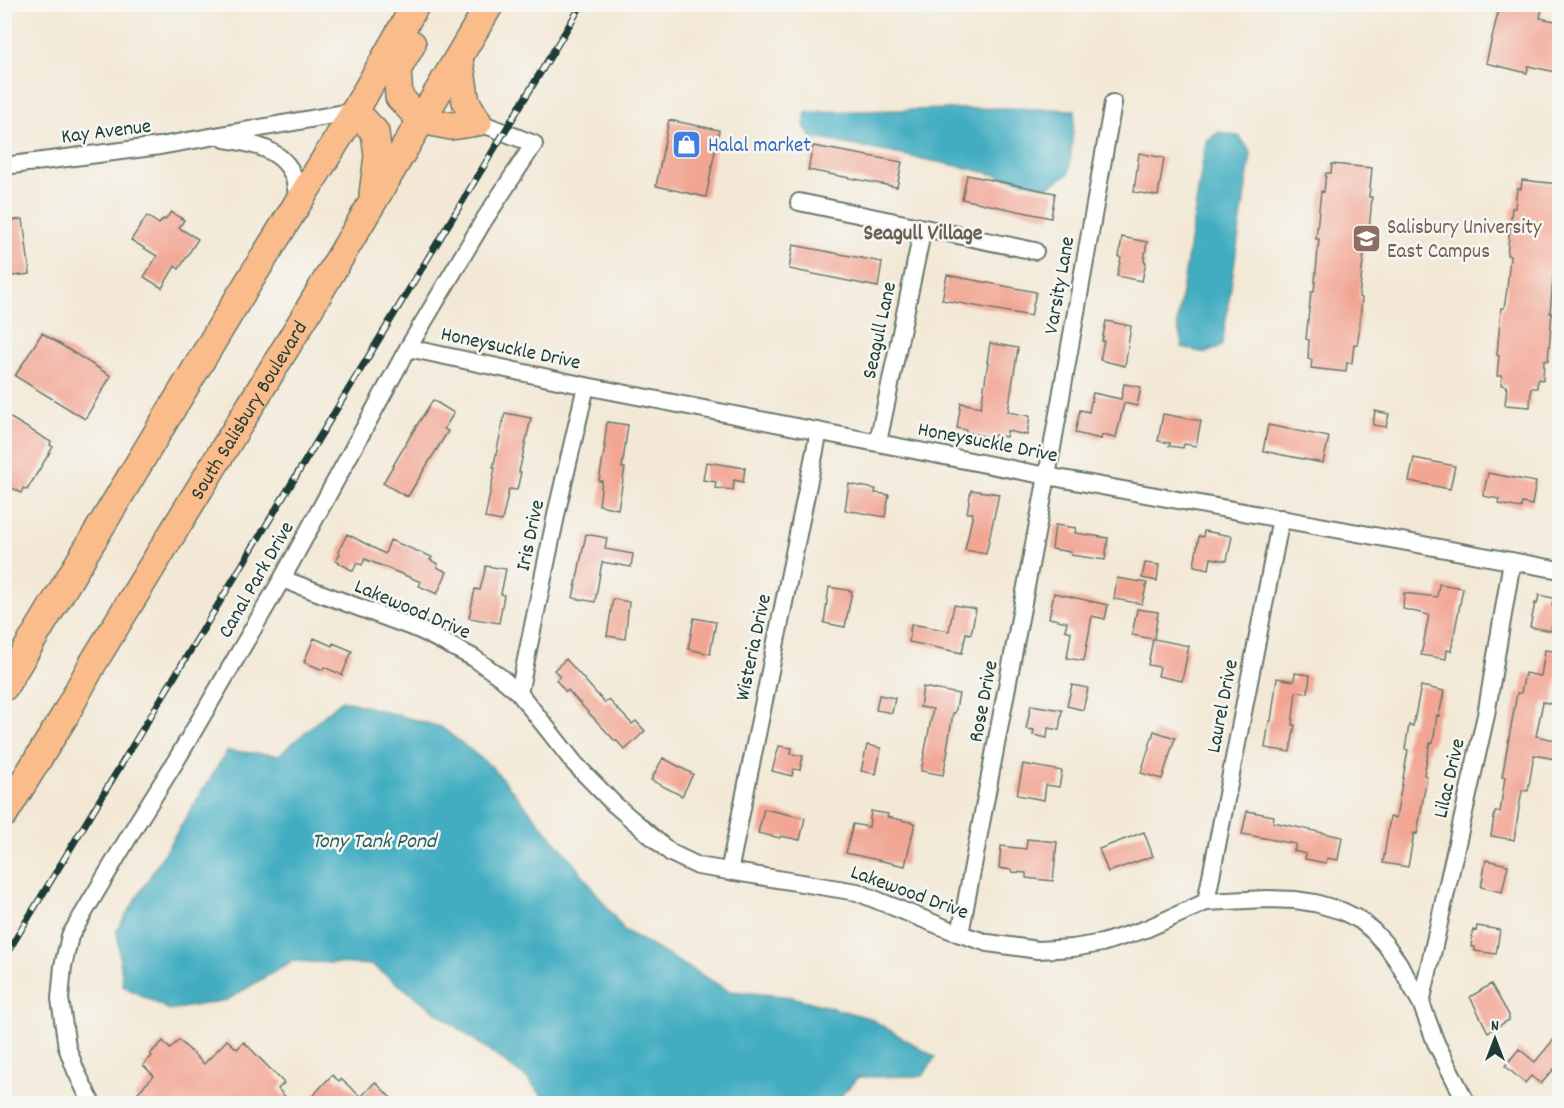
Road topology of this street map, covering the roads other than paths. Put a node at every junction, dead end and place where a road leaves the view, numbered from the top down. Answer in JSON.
{"nodes":[{"id":1,"x":416,"y":4,"type":"edge"},
{"id":2,"x":433,"y":4,"type":"edge"},
{"id":3,"x":490,"y":4,"type":"edge"},
{"id":4,"x":459,"y":58,"type":"junction"},
{"id":5,"x":1113,"y":103,"type":"dead end"},
{"id":6,"x":356,"y":111,"type":"junction"},
{"id":7,"x":421,"y":120,"type":"junction"},
{"id":8,"x":478,"y":122,"type":"junction"},
{"id":9,"x":213,"y":137,"type":"junction"},
{"id":10,"x":4,"y":166,"type":"edge"},
{"id":11,"x":298,"y":202,"type":"junction"},
{"id":12,"x":799,"y":202,"type":"dead end"},
{"id":13,"x":372,"y":204,"type":"junction"},
{"id":14,"x":923,"y":228,"type":"junction"},
{"id":15,"x":1035,"y":251,"type":"dead end"},
{"id":16,"x":408,"y":348,"type":"junction"},
{"id":17,"x":586,"y":386,"type":"junction"},
{"id":18,"x":819,"y":430,"type":"junction"},
{"id":19,"x":878,"y":442,"type":"junction"},
{"id":20,"x":1047,"y":476,"type":"junction"},
{"id":21,"x":1281,"y":519,"type":"junction"},
{"id":22,"x":1512,"y":561,"type":"junction"},
{"id":23,"x":1560,"y":570,"type":"edge"},
{"id":24,"x":282,"y":579,"type":"junction"},
{"id":25,"x":4,"y":687,"type":"edge"},
{"id":26,"x":519,"y":693,"type":"junction"},
{"id":27,"x":4,"y":814,"type":"edge"},
{"id":28,"x":729,"y":872,"type":"junction"},
{"id":29,"x":1206,"y":902,"type":"junction"},
{"id":30,"x":960,"y":934,"type":"junction"},
{"id":31,"x":1421,"y":1003,"type":"junction"},
{"id":32,"x":92,"y":1104,"type":"edge"},
{"id":33,"x":1467,"y":1104,"type":"edge"}],
"edges":[{"from":1,"to":6,"type":"main road"},
{"from":2,"to":7,"type":"main road"},
{"from":3,"to":4,"type":"main road","name":"South Salisbury Boulevard"},
{"from":4,"to":7,"type":"main road","name":"South Salisbury Boulevard"},
{"from":4,"to":8,"type":"main road"},
{"from":5,"to":20,"type":"street","name":"Varsity Lane"},
{"from":6,"to":9,"type":"street","name":"Kay Avenue"},
{"from":6,"to":11,"type":"main road"},
{"from":6,"to":13,"type":"main road"},
{"from":7,"to":8,"type":"main road"},
{"from":7,"to":13,"type":"main road","name":"South Salisbury Boulevard"},
{"from":8,"to":16,"type":"street","name":"Canal Park Drive"},
{"from":9,"to":10,"type":"street","name":"Kay Avenue"},
{"from":9,"to":11,"type":"street","name":"Kay Avenue"},
{"from":11,"to":25,"type":"main road"},
{"from":12,"to":14,"type":"street"},
{"from":13,"to":27,"type":"main road","name":"South Salisbury Boulevard"},
{"from":14,"to":15,"type":"street"},
{"from":14,"to":19,"type":"street","name":"Seagull Lane"},
{"from":16,"to":17,"type":"street","name":"Honeysuckle Drive"},
{"from":16,"to":24,"type":"street","name":"Canal Park Drive"},
{"from":17,"to":18,"type":"street","name":"Honeysuckle Drive"},
{"from":17,"to":26,"type":"street","name":"Iris Drive"},
{"from":18,"to":19,"type":"street","name":"Honeysuckle Drive"},
{"from":18,"to":28,"type":"street","name":"Wisteria Drive"},
{"from":19,"to":20,"type":"street","name":"Honeysuckle Drive"},
{"from":20,"to":21,"type":"street","name":"Honeysuckle Drive"},
{"from":20,"to":30,"type":"street","name":"Rose Drive"},
{"from":21,"to":22,"type":"street","name":"Honeysuckle Drive"},
{"from":21,"to":29,"type":"street","name":"Laurel Drive"},
{"from":22,"to":23,"type":"street","name":"Honeysuckle Drive"},
{"from":22,"to":31,"type":"street","name":"Lilac Drive"},
{"from":24,"to":26,"type":"street","name":"Lakewood Drive"},
{"from":24,"to":32,"type":"street","name":"Canal Park Drive"},
{"from":26,"to":28,"type":"street","name":"Lakewood Drive"},
{"from":28,"to":30,"type":"street","name":"Lakewood Drive"},
{"from":29,"to":30,"type":"street","name":"Lakewood Drive"},
{"from":29,"to":31,"type":"street","name":"Lakewood Drive"},
{"from":31,"to":33,"type":"street","name":"Lakewood Drive"}]}
